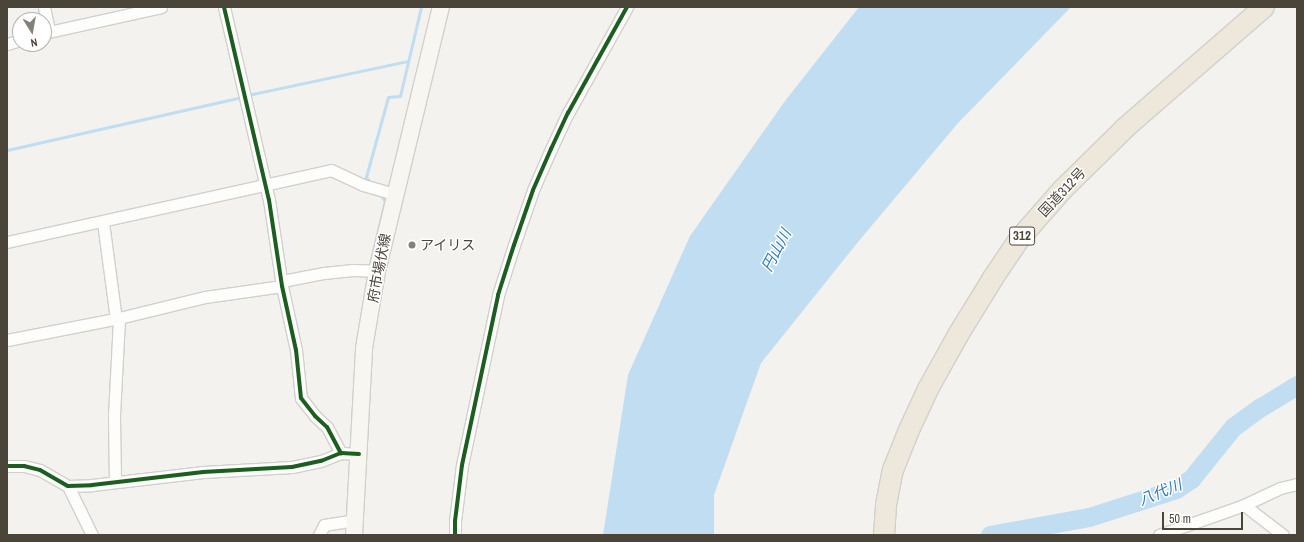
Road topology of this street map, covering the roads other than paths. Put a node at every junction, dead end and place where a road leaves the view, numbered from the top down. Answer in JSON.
{"nodes":[{"id":1,"x":161,"y":7,"type":"edge"},
{"id":2,"x":224,"y":7,"type":"edge"},
{"id":3,"x":441,"y":7,"type":"edge"},
{"id":4,"x":627,"y":7,"type":"edge"},
{"id":5,"x":1264,"y":7,"type":"edge"},
{"id":6,"x":52,"y":31,"type":"edge"},
{"id":7,"x":264,"y":184,"type":"junction"},
{"id":8,"x":394,"y":194,"type":"junction"},
{"id":9,"x":103,"y":222,"type":"junction"},
{"id":10,"x":7,"y":242,"type":"edge"},
{"id":11,"x":377,"y":271,"type":"junction"},
{"id":12,"x":282,"y":283,"type":"junction"},
{"id":13,"x":117,"y":318,"type":"junction"},
{"id":14,"x":7,"y":340,"type":"edge"},
{"id":15,"x":341,"y":453,"type":"junction"},
{"id":16,"x":359,"y":454,"type":"junction"},
{"id":17,"x":7,"y":466,"type":"edge"},
{"id":18,"x":115,"y":481,"type":"junction"},
{"id":19,"x":1297,"y":484,"type":"edge"},
{"id":20,"x":68,"y":486,"type":"junction"},
{"id":21,"x":1244,"y":505,"type":"junction"},
{"id":22,"x":355,"y":527,"type":"edge"},
{"id":23,"x":92,"y":535,"type":"edge"},
{"id":24,"x":319,"y":535,"type":"edge"},
{"id":25,"x":455,"y":535,"type":"edge"},
{"id":26,"x":884,"y":535,"type":"edge"},
{"id":27,"x":1159,"y":535,"type":"edge"},
{"id":28,"x":1283,"y":535,"type":"edge"}],
"edges":[{"from":1,"to":6,"type":"street"},
{"from":2,"to":7,"type":"street"},
{"from":3,"to":8,"type":"main road","name":"府市場伏線"},
{"from":4,"to":25,"type":"street"},
{"from":5,"to":26,"type":"highway","name":"国道312号","number":"312"},
{"from":7,"to":8,"type":"street"},
{"from":7,"to":9,"type":"street"},
{"from":7,"to":12,"type":"street"},
{"from":8,"to":11,"type":"main road","name":"府市場伏線"},
{"from":9,"to":10,"type":"street"},
{"from":9,"to":13,"type":"street"},
{"from":11,"to":12,"type":"street"},
{"from":11,"to":16,"type":"main road","name":"府市場伏線"},
{"from":12,"to":13,"type":"street"},
{"from":12,"to":15,"type":"street"},
{"from":13,"to":14,"type":"street"},
{"from":13,"to":18,"type":"street"},
{"from":15,"to":16,"type":"street"},
{"from":15,"to":18,"type":"street"},
{"from":16,"to":22,"type":"main road","name":"府市場伏線"},
{"from":17,"to":20,"type":"street"},
{"from":18,"to":20,"type":"street"},
{"from":19,"to":21,"type":"street"},
{"from":20,"to":23,"type":"street"},
{"from":21,"to":27,"type":"street"},
{"from":21,"to":28,"type":"street"},
{"from":22,"to":24,"type":"street"}]}
